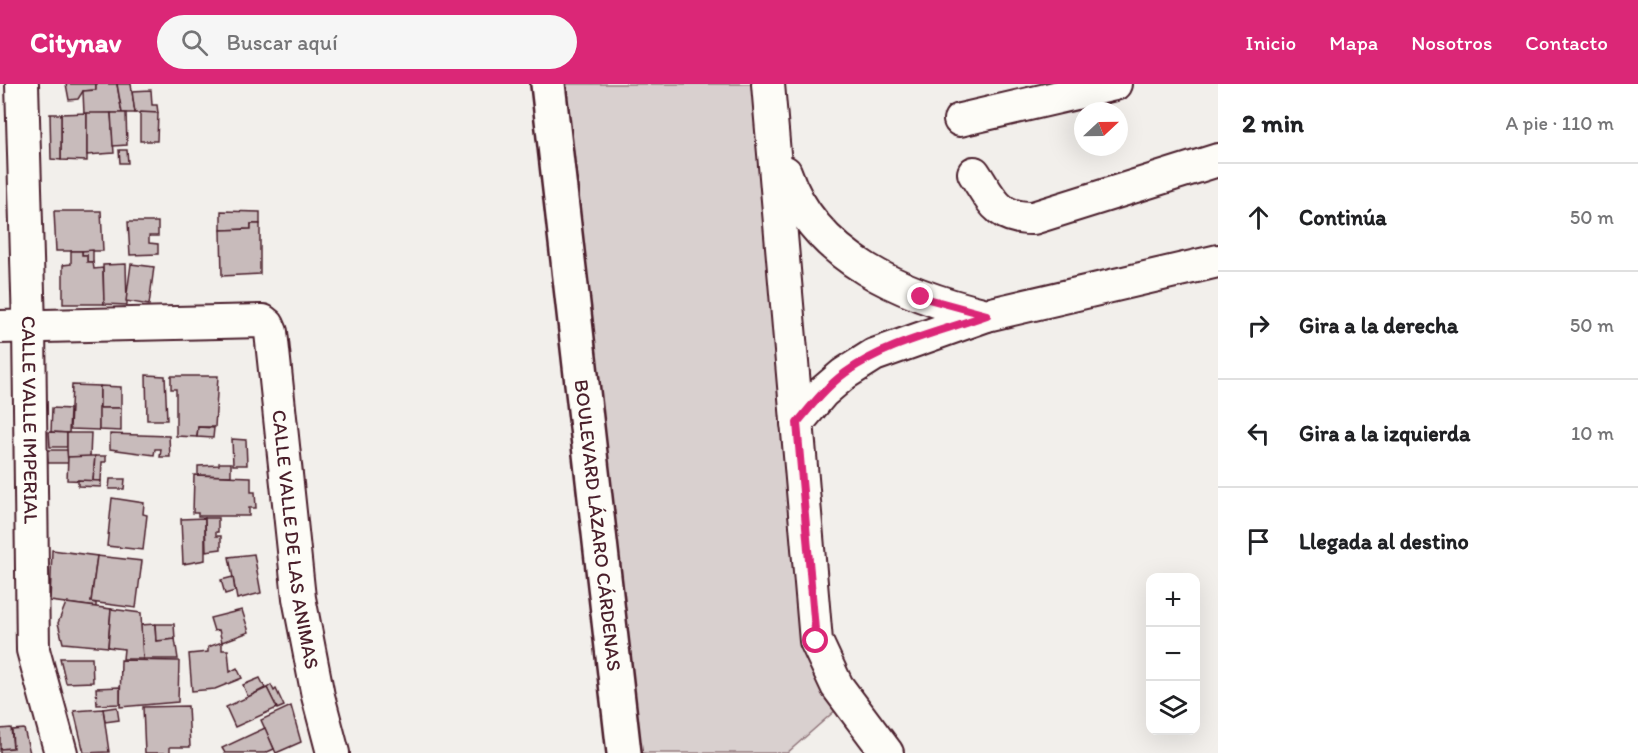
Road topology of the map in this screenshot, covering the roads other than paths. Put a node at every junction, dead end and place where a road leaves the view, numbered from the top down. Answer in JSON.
{"nodes":[{"id":1,"x":22,"y":84,"type":"edge"},
{"id":2,"x":548,"y":84,"type":"edge"},
{"id":3,"x":768,"y":84,"type":"edge"},
{"id":4,"x":1115,"y":84,"type":"edge"},
{"id":5,"x":960,"y":120,"type":"dead end"},
{"id":6,"x":774,"y":136,"type":"junction"},
{"id":7,"x":1218,"y":160,"type":"edge"},
{"id":8,"x":974,"y":173,"type":"dead end"},
{"id":9,"x":1218,"y":261,"type":"edge"},
{"id":10,"x":987,"y":315,"type":"junction"},
{"id":11,"x":15,"y":327,"type":"edge"},
{"id":12,"x":797,"y":423,"type":"junction"},
{"id":13,"x":61,"y":753,"type":"edge"},
{"id":14,"x":333,"y":753,"type":"edge"},
{"id":15,"x":624,"y":753,"type":"edge"},
{"id":16,"x":887,"y":753,"type":"edge"}],
"edges":[{"from":1,"to":11,"type":"street","name":"CALLE VALLE IMPERIAL"},
{"from":2,"to":15,"type":"highway","name":"BOULEVARD LÁZARO CÁRDENAS"},
{"from":3,"to":6,"type":"street"},
{"from":4,"to":5,"type":"street"},
{"from":6,"to":10,"type":"street"},
{"from":6,"to":12,"type":"street"},
{"from":7,"to":8,"type":"street"},
{"from":9,"to":10,"type":"street"},
{"from":10,"to":12,"type":"street"},
{"from":11,"to":13,"type":"street","name":"CALLE VALLE IMPERIAL"},
{"from":11,"to":14,"type":"street","name":"CALLE VALLE DE LAS ANIMAS"},
{"from":12,"to":16,"type":"street"}]}
